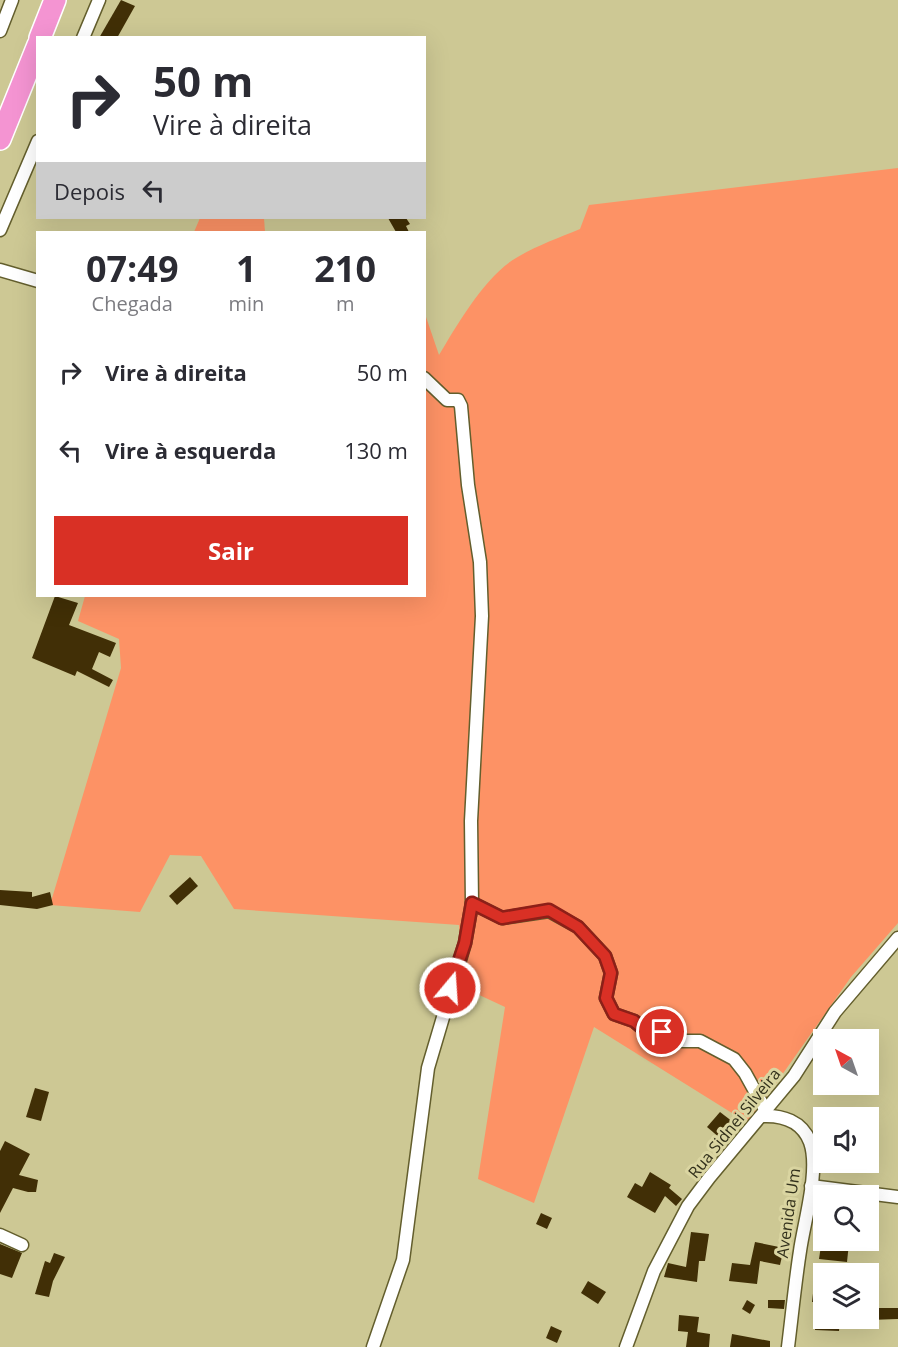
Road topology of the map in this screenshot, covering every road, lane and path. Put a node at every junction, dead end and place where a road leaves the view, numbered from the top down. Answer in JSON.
{"nodes":[{"id":1,"x":12,"y":0,"type":"edge"},
{"id":2,"x":55,"y":0,"type":"edge"},
{"id":3,"x":99,"y":0,"type":"edge"},
{"id":4,"x":0,"y":31,"type":"edge"},
{"id":5,"x":41,"y":36,"type":"edge"},
{"id":6,"x":84,"y":36,"type":"edge"},
{"id":7,"x":36,"y":50,"type":"edge"},
{"id":8,"x":0,"y":139,"type":"edge"},
{"id":9,"x":34,"y":154,"type":"edge"},
{"id":10,"x":0,"y":230,"type":"edge"},
{"id":11,"x":0,"y":270,"type":"edge"},
{"id":12,"x":36,"y":281,"type":"edge"},
{"id":13,"x":426,"y":380,"type":"edge"},
{"id":14,"x":472,"y":903,"type":"junction"},
{"id":15,"x":898,"y":938,"type":"edge"},
{"id":16,"x":764,"y":1114,"type":"junction"},
{"id":17,"x":811,"y":1186,"type":"junction"},
{"id":18,"x":898,"y":1197,"type":"edge"},
{"id":19,"x":0,"y":1235,"type":"edge"},
{"id":20,"x":22,"y":1245,"type":"dead end"},
{"id":21,"x":373,"y":1347,"type":"edge"},
{"id":22,"x":626,"y":1347,"type":"edge"},
{"id":23,"x":788,"y":1347,"type":"edge"}],
"edges":[{"from":1,"to":4,"type":"street"},
{"from":2,"to":5,"type":"highway"},
{"from":3,"to":6,"type":"street"},
{"from":7,"to":8,"type":"highway"},
{"from":9,"to":10,"type":"street"},
{"from":11,"to":12,"type":"street"},
{"from":13,"to":14,"type":"street"},
{"from":14,"to":16,"type":"street"},
{"from":14,"to":21,"type":"street"},
{"from":15,"to":16,"type":"street","name":"Rua Sidnei Silveira"},
{"from":16,"to":17,"type":"street","name":"Avenida Um"},
{"from":16,"to":22,"type":"street","name":"Rua Sidnei Silveira"},
{"from":17,"to":18,"type":"street"},
{"from":17,"to":23,"type":"street","name":"Avenida Um"},
{"from":19,"to":20,"type":"street"}]}
